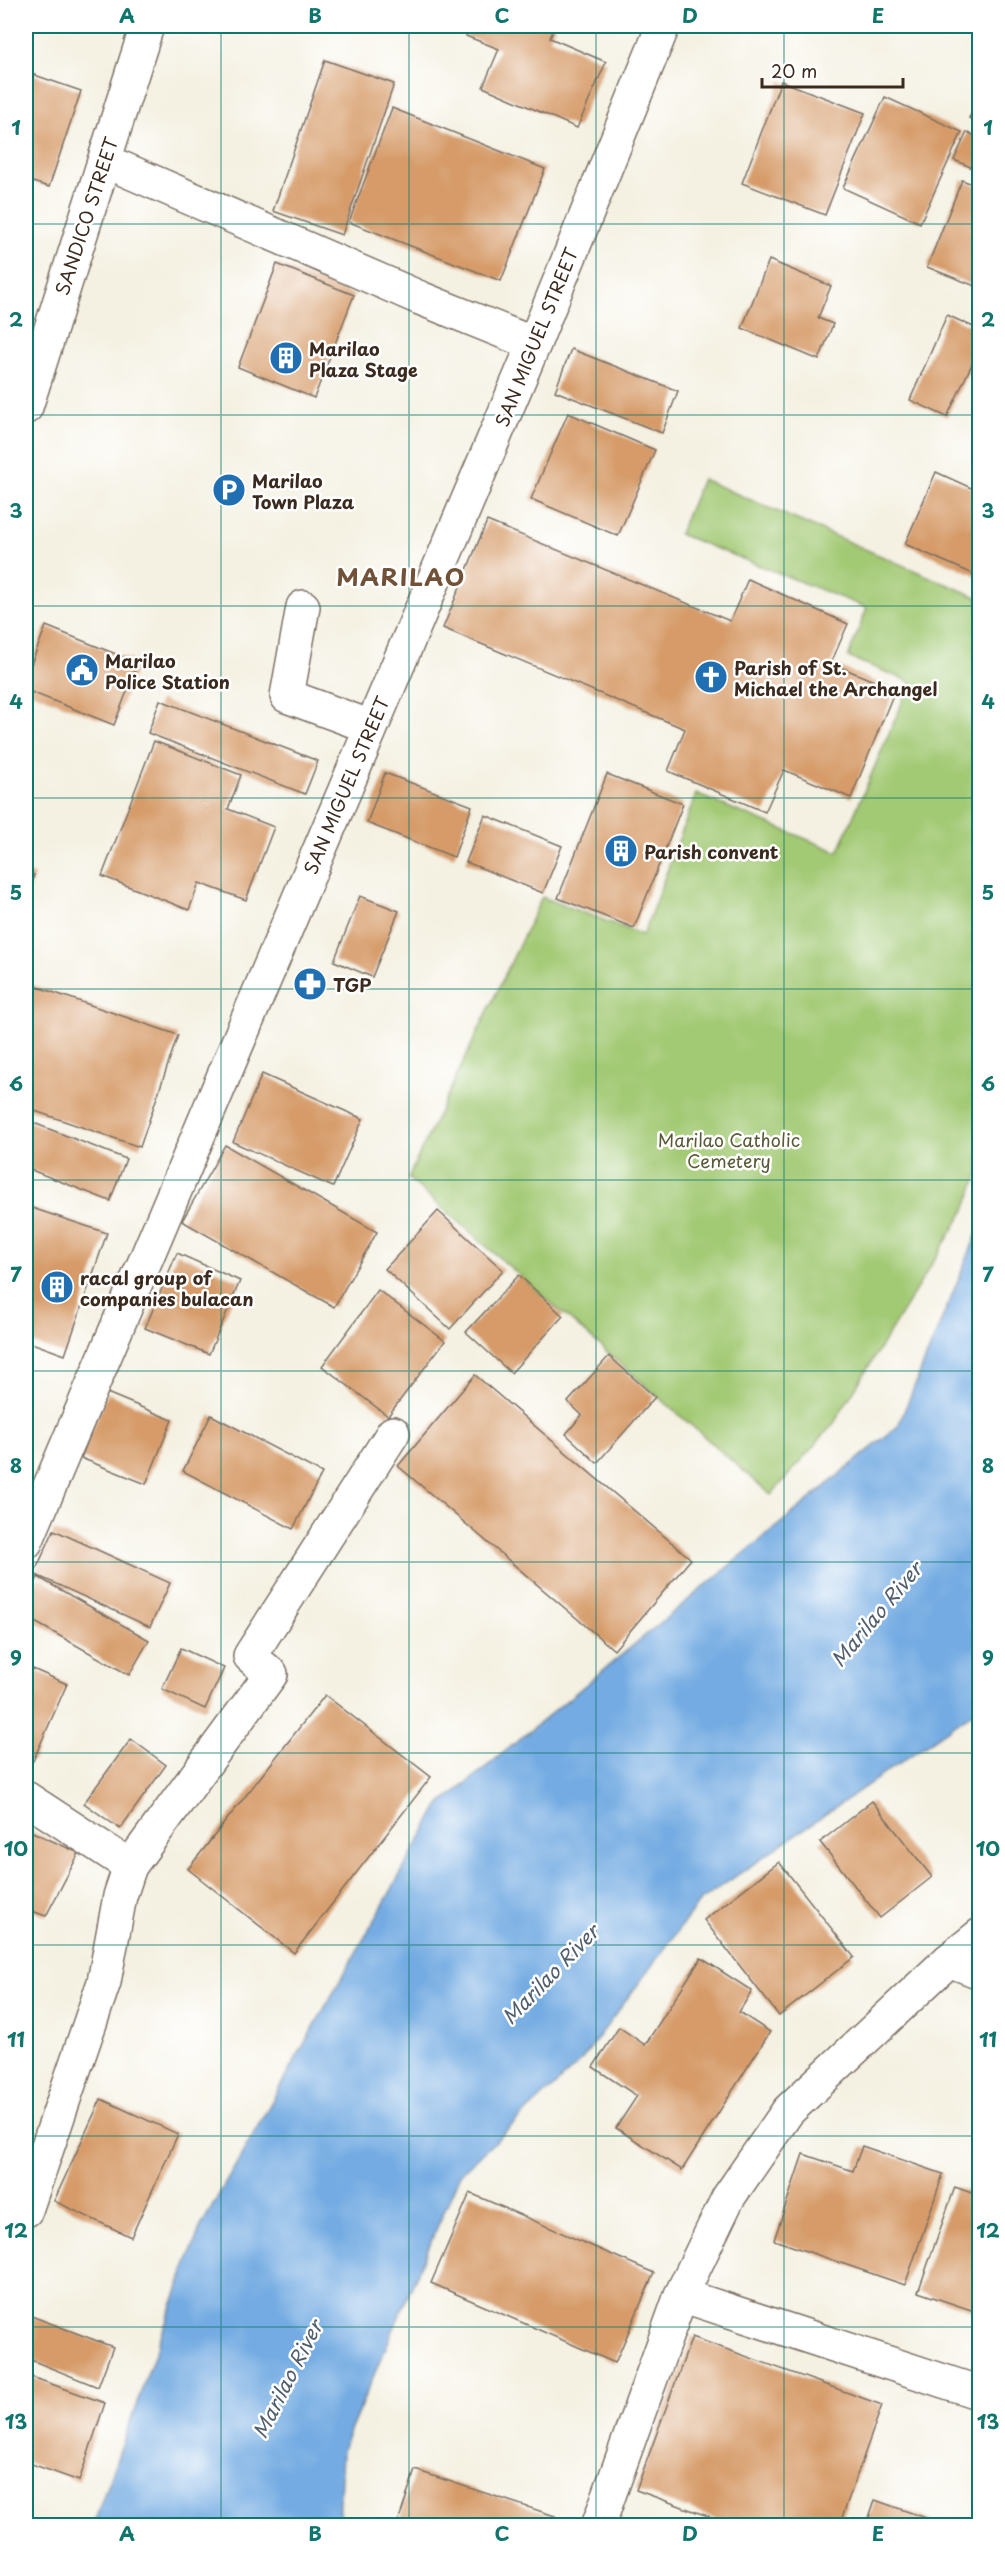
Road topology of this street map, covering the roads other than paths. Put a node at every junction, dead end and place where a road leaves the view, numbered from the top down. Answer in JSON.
{"nodes":[{"id":1,"x":147,"y":26,"type":"edge"},
{"id":2,"x":663,"y":26,"type":"edge"},
{"id":3,"x":105,"y":161,"type":"junction"},
{"id":4,"x":534,"y":344,"type":"junction"},
{"id":5,"x":26,"y":407,"type":"edge"},
{"id":6,"x":303,"y":607,"type":"dead end"},
{"id":7,"x":371,"y":727,"type":"junction"},
{"id":8,"x":393,"y":1433,"type":"dead end"},
{"id":9,"x":26,"y":1542,"type":"edge"},
{"id":10,"x":26,"y":1798,"type":"edge"},
{"id":11,"x":130,"y":1866,"type":"junction"},
{"id":12,"x":980,"y":1935,"type":"edge"},
{"id":13,"x":949,"y":1960,"type":"junction"},
{"id":14,"x":980,"y":1972,"type":"edge"},
{"id":15,"x":26,"y":2210,"type":"edge"},
{"id":16,"x":681,"y":2295,"type":"junction"},
{"id":17,"x":980,"y":2393,"type":"edge"},
{"id":18,"x":598,"y":2526,"type":"edge"}],
"edges":[{"from":1,"to":3,"type":"street","name":"SANDICO STREET"},
{"from":2,"to":4,"type":"street","name":"SAN MIGUEL STREET"},
{"from":3,"to":4,"type":"street"},
{"from":3,"to":5,"type":"street","name":"SANDICO STREET"},
{"from":4,"to":7,"type":"street","name":"SAN MIGUEL STREET"},
{"from":6,"to":7,"type":"street"},
{"from":7,"to":9,"type":"street","name":"SAN MIGUEL STREET"},
{"from":8,"to":11,"type":"street"},
{"from":10,"to":11,"type":"street"},
{"from":11,"to":15,"type":"street"},
{"from":12,"to":13,"type":"street"},
{"from":13,"to":14,"type":"street"},
{"from":13,"to":16,"type":"street"},
{"from":16,"to":17,"type":"street"},
{"from":16,"to":18,"type":"street"}]}
